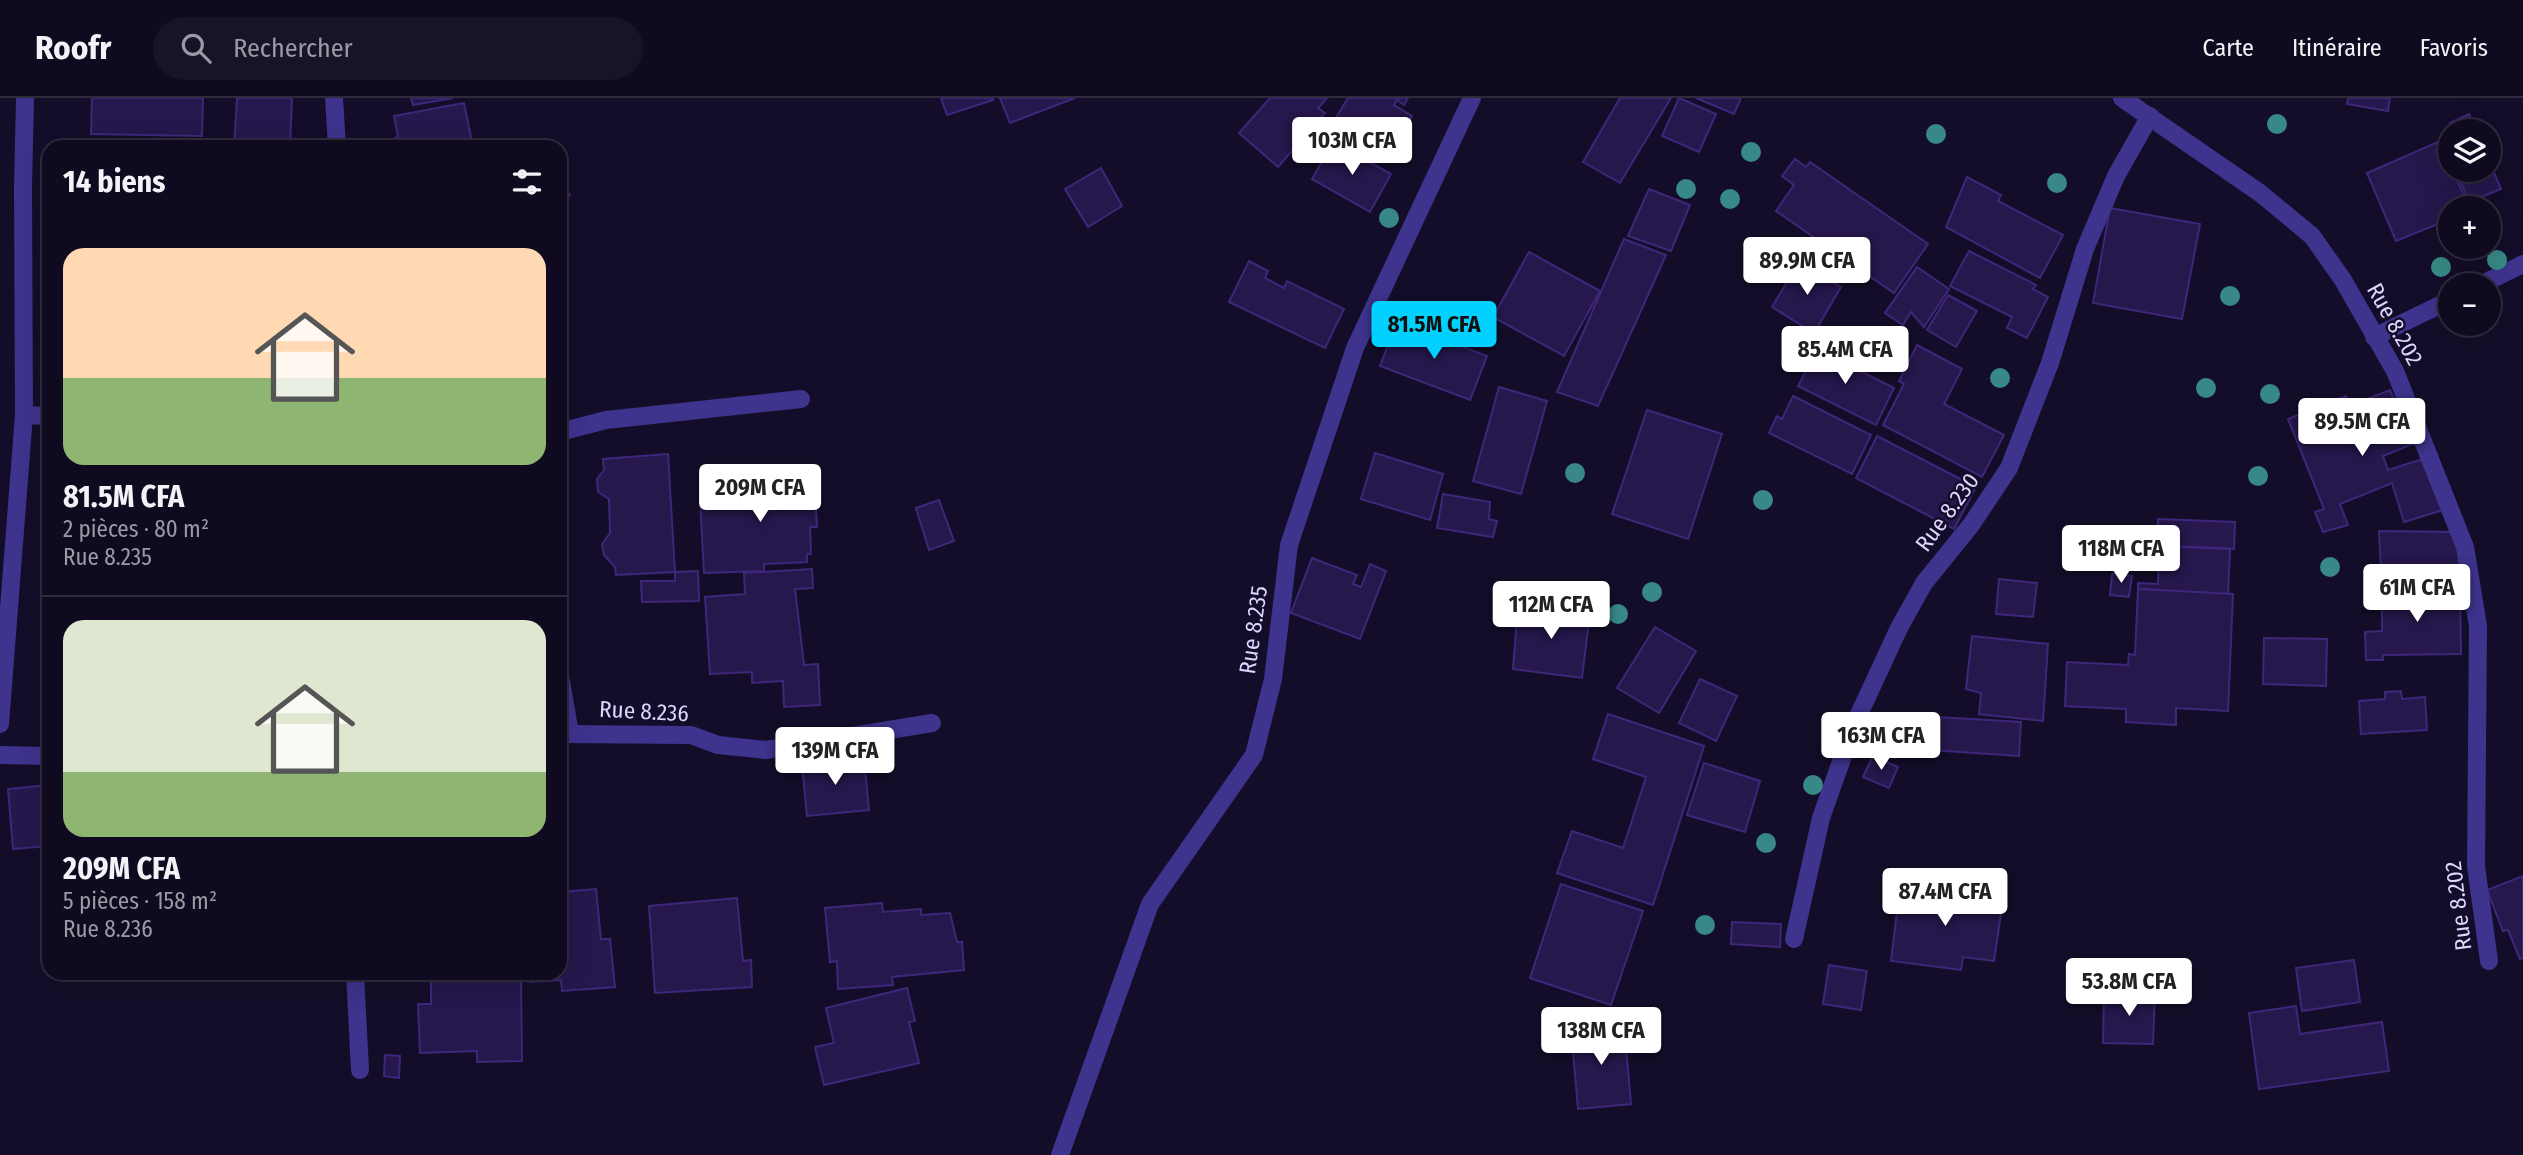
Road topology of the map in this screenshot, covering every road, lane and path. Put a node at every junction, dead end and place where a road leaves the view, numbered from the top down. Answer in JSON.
{"nodes":[{"id":1,"x":25,"y":98,"type":"edge"},
{"id":2,"x":334,"y":98,"type":"edge"},
{"id":3,"x":1472,"y":98,"type":"edge"},
{"id":4,"x":2122,"y":98,"type":"edge"},
{"id":5,"x":2150,"y":116,"type":"junction"},
{"id":6,"x":337,"y":140,"type":"edge"},
{"id":7,"x":2523,"y":264,"type":"edge"},
{"id":8,"x":2501,"y":275,"type":"edge"},
{"id":9,"x":2438,"y":306,"type":"edge"},
{"id":10,"x":2374,"y":337,"type":"junction"},
{"id":11,"x":801,"y":399,"type":"dead end"},
{"id":12,"x":24,"y":415,"type":"junction"},
{"id":13,"x":42,"y":416,"type":"edge"},
{"id":14,"x":567,"y":430,"type":"edge"},
{"id":15,"x":932,"y":723,"type":"dead end"},
{"id":16,"x":0,"y":724,"type":"edge"},
{"id":17,"x":567,"y":734,"type":"edge"},
{"id":18,"x":0,"y":755,"type":"edge"},
{"id":19,"x":42,"y":756,"type":"edge"},
{"id":20,"x":1794,"y":939,"type":"dead end"},
{"id":21,"x":2489,"y":961,"type":"dead end"},
{"id":22,"x":355,"y":980,"type":"edge"},
{"id":23,"x":360,"y":1070,"type":"dead end"},
{"id":24,"x":1060,"y":1155,"type":"edge"}],
"edges":[{"from":1,"to":12,"type":"street"},
{"from":2,"to":6,"type":"street"},
{"from":3,"to":24,"type":"street","name":"Rue 8.235"},
{"from":4,"to":5,"type":"street","name":"Rue 8.202"},
{"from":5,"to":10,"type":"street","name":"Rue 8.202"},
{"from":5,"to":20,"type":"street","name":"Rue 8.230"},
{"from":7,"to":8,"type":"street"},
{"from":9,"to":10,"type":"street"},
{"from":10,"to":21,"type":"street","name":"Rue 8.202"},
{"from":11,"to":14,"type":"street"},
{"from":12,"to":13,"type":"street"},
{"from":12,"to":16,"type":"street"},
{"from":15,"to":17,"type":"street","name":"Rue 8.236"},
{"from":18,"to":19,"type":"street"},
{"from":22,"to":23,"type":"street"}]}
